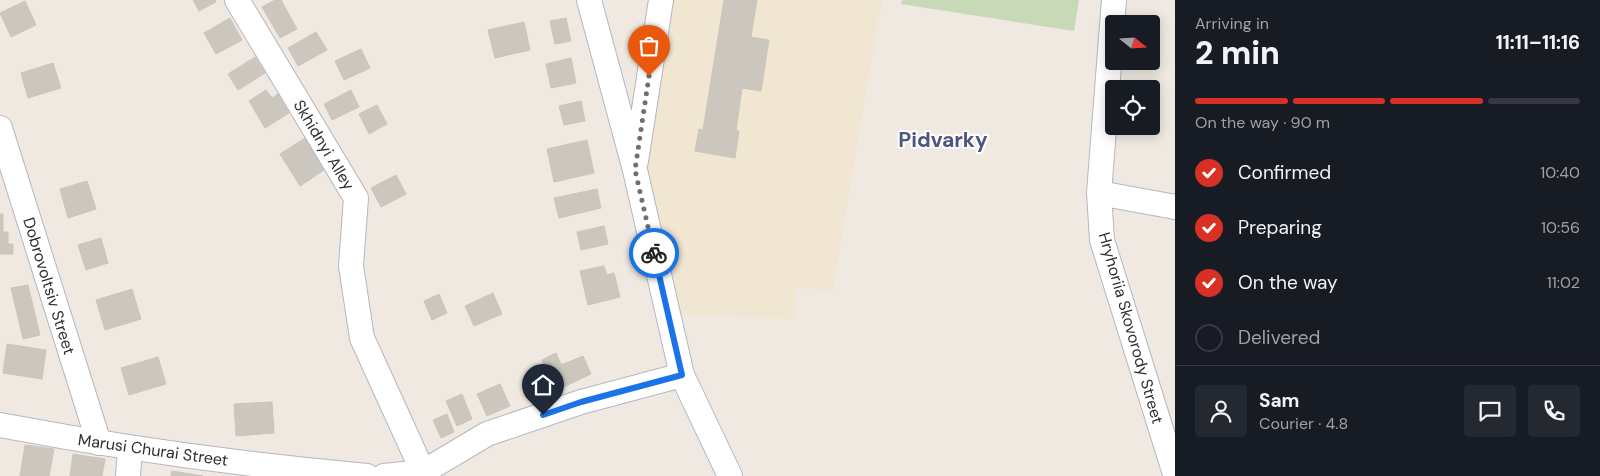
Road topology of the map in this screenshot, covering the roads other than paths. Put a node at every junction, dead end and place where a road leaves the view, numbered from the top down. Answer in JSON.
{"nodes":[{"id":1,"x":236,"y":0,"type":"edge"},
{"id":2,"x":589,"y":0,"type":"edge"},
{"id":3,"x":661,"y":0,"type":"edge"},
{"id":4,"x":1114,"y":0,"type":"edge"},
{"id":5,"x":0,"y":128,"type":"edge"},
{"id":6,"x":635,"y":170,"type":"junction"},
{"id":7,"x":1099,"y":193,"type":"junction"},
{"id":8,"x":1175,"y":207,"type":"edge"},
{"id":9,"x":682,"y":375,"type":"junction"},
{"id":10,"x":0,"y":424,"type":"edge"},
{"id":11,"x":99,"y":443,"type":"junction"},
{"id":12,"x":130,"y":448,"type":"junction"},
{"id":13,"x":421,"y":474,"type":"edge"},
{"id":14,"x":1175,"y":474,"type":"edge"},
{"id":15,"x":736,"y":475,"type":"edge"},
{"id":16,"x":128,"y":476,"type":"edge"},
{"id":17,"x":367,"y":476,"type":"edge"},
{"id":18,"x":384,"y":476,"type":"edge"}],
"edges":[{"from":1,"to":13,"type":"street","name":"Skhidnyi Alley"},
{"from":2,"to":6,"type":"street"},
{"from":3,"to":6,"type":"street"},
{"from":4,"to":7,"type":"street","name":"Hryhoriia Skovorody Street"},
{"from":5,"to":11,"type":"street","name":"Dobrovoltsiv Street"},
{"from":6,"to":9,"type":"street"},
{"from":7,"to":8,"type":"street"},
{"from":7,"to":14,"type":"street","name":"Hryhoriia Skovorody Street"},
{"from":9,"to":13,"type":"street"},
{"from":9,"to":15,"type":"street"},
{"from":10,"to":11,"type":"street","name":"Marusi Churai Street"},
{"from":11,"to":12,"type":"street","name":"Marusi Churai Street"},
{"from":12,"to":16,"type":"street"},
{"from":12,"to":17,"type":"street","name":"Marusi Churai Street"},
{"from":13,"to":18,"type":"street"}]}
